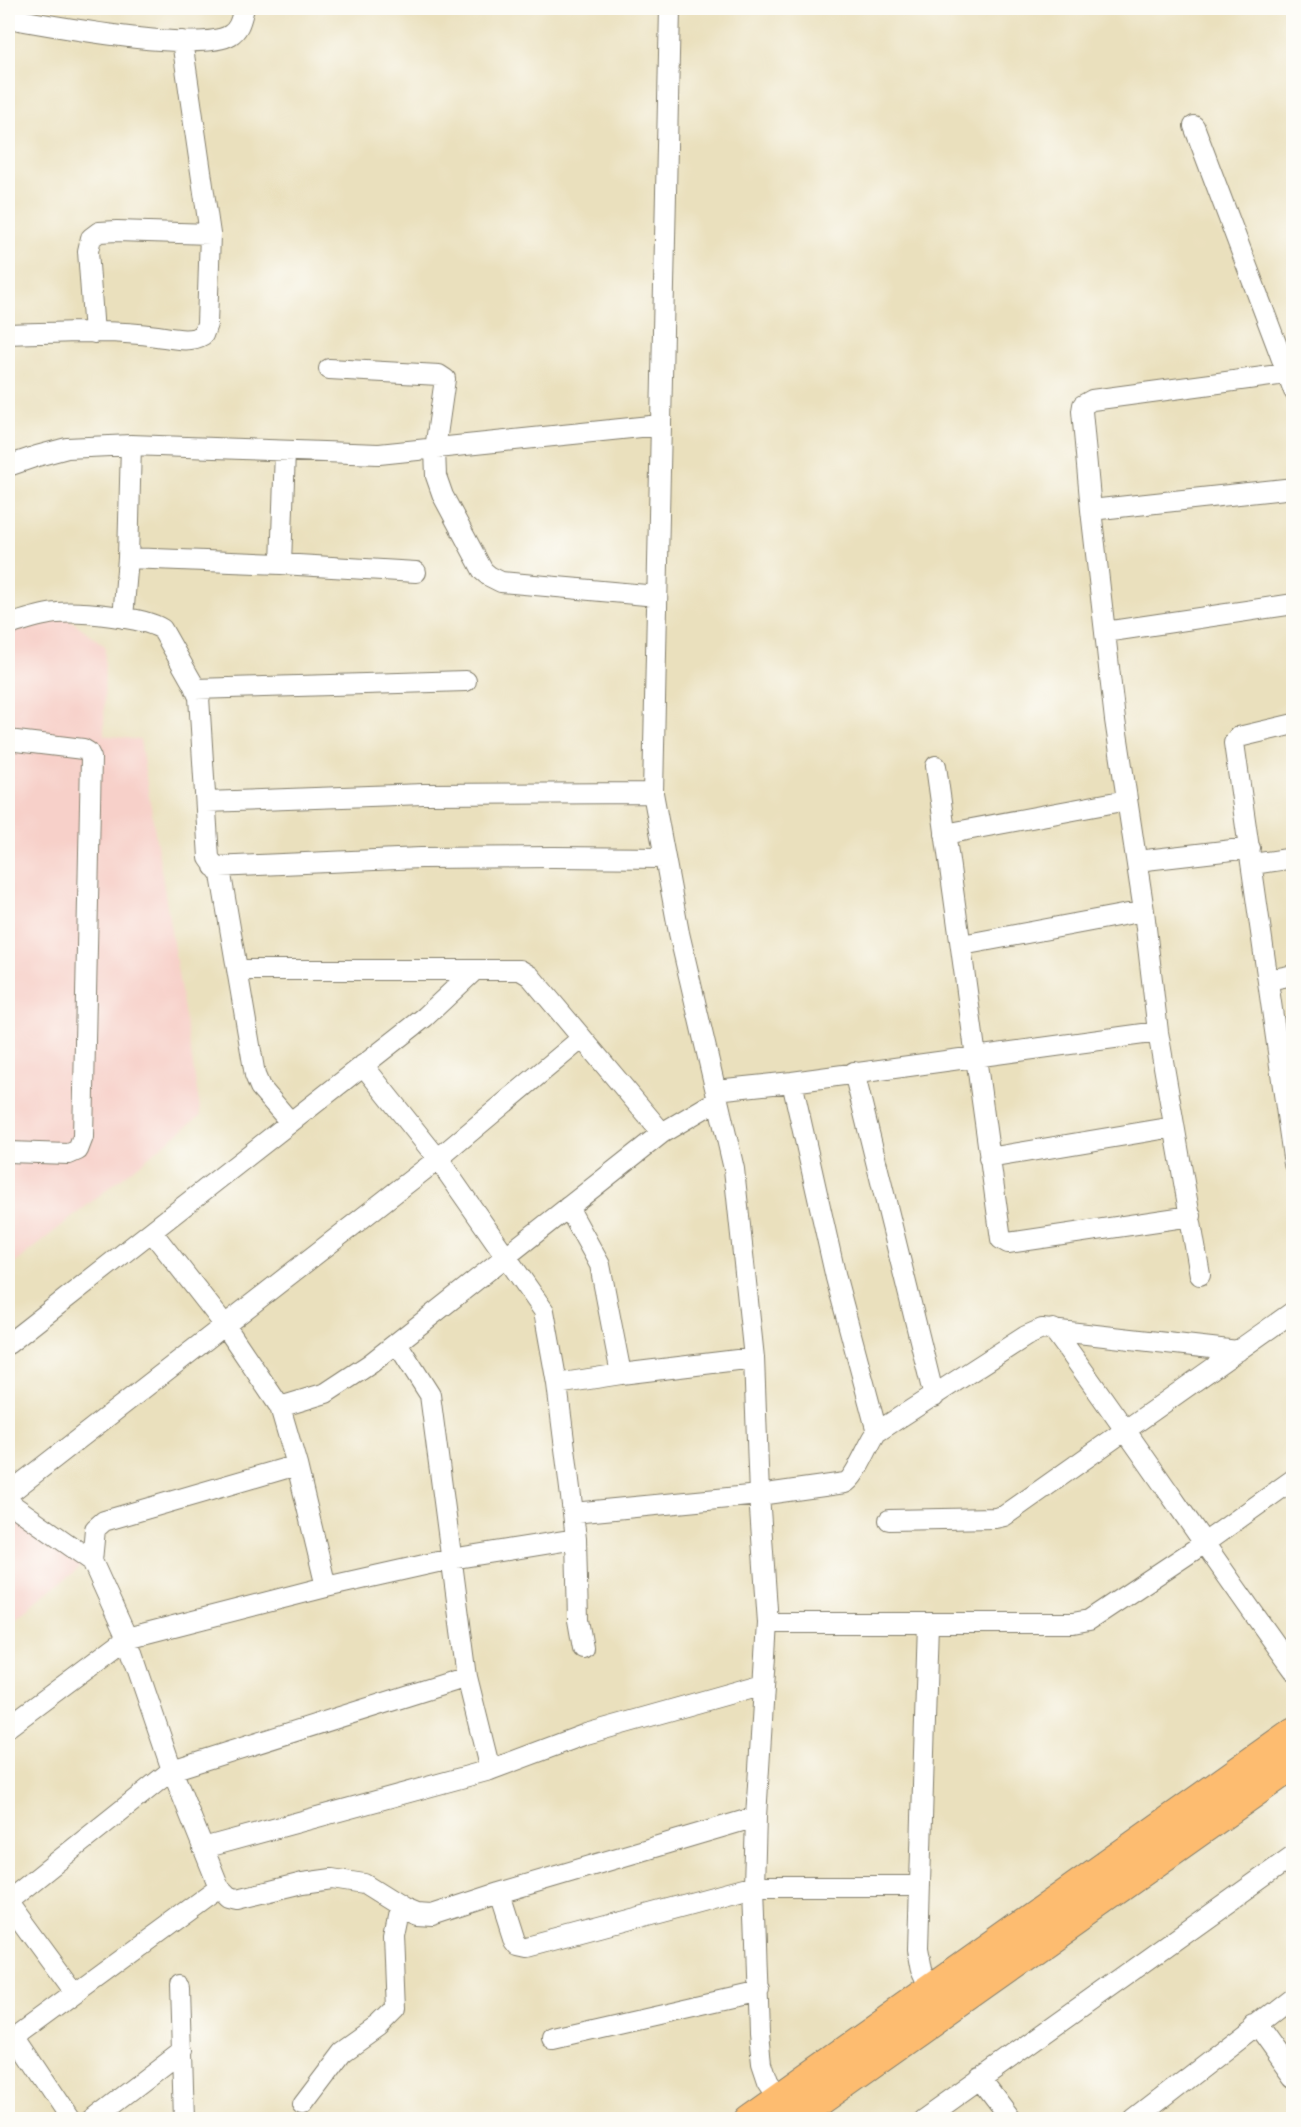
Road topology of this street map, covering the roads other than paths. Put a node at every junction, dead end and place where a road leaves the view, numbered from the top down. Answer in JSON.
{"nodes":[{"id":1,"x":244,"y":8,"type":"edge"},
{"id":2,"x":670,"y":8,"type":"edge"},
{"id":3,"x":8,"y":18,"type":"edge"},
{"id":4,"x":182,"y":41,"type":"junction"},
{"id":5,"x":1194,"y":126,"type":"dead end"},
{"id":6,"x":210,"y":234,"type":"junction"},
{"id":7,"x":94,"y":333,"type":"junction"},
{"id":8,"x":8,"y":334,"type":"edge"},
{"id":9,"x":329,"y":369,"type":"dead end"},
{"id":10,"x":1291,"y":378,"type":"edge"},
{"id":11,"x":660,"y":425,"type":"junction"},
{"id":12,"x":131,"y":445,"type":"junction"},
{"id":13,"x":435,"y":449,"type":"junction"},
{"id":14,"x":285,"y":451,"type":"junction"},
{"id":15,"x":8,"y":466,"type":"edge"},
{"id":16,"x":1293,"y":488,"type":"edge"},
{"id":17,"x":1091,"y":510,"type":"junction"},
{"id":18,"x":129,"y":558,"type":"junction"},
{"id":19,"x":281,"y":564,"type":"junction"},
{"id":20,"x":416,"y":572,"type":"dead end"},
{"id":21,"x":657,"y":596,"type":"junction"},
{"id":22,"x":1293,"y":604,"type":"edge"},
{"id":23,"x":123,"y":618,"type":"junction"},
{"id":24,"x":8,"y":625,"type":"edge"},
{"id":25,"x":1105,"y":632,"type":"junction"},
{"id":26,"x":466,"y":681,"type":"dead end"},
{"id":27,"x":195,"y":689,"type":"junction"},
{"id":28,"x":1293,"y":724,"type":"edge"},
{"id":29,"x":8,"y":740,"type":"edge"},
{"id":30,"x":936,"y":766,"type":"dead end"},
{"id":31,"x":653,"y":793,"type":"junction"},
{"id":32,"x":1127,"y":800,"type":"junction"},
{"id":33,"x":206,"y":802,"type":"junction"},
{"id":34,"x":945,"y":834,"type":"junction"},
{"id":35,"x":1251,"y":856,"type":"junction"},
{"id":36,"x":665,"y":858,"type":"junction"},
{"id":37,"x":1293,"y":858,"type":"edge"},
{"id":38,"x":1137,"y":861,"type":"junction"},
{"id":39,"x":214,"y":867,"type":"junction"},
{"id":40,"x":1144,"y":910,"type":"junction"},
{"id":41,"x":962,"y":945,"type":"junction"},
{"id":42,"x":237,"y":970,"type":"junction"},
{"id":43,"x":475,"y":970,"type":"junction"},
{"id":44,"x":1293,"y":975,"type":"edge"},
{"id":45,"x":1268,"y":980,"type":"junction"},
{"id":46,"x":1158,"y":1032,"type":"junction"},
{"id":47,"x":581,"y":1039,"type":"junction"},
{"id":48,"x":975,"y":1057,"type":"junction"},
{"id":49,"x":363,"y":1065,"type":"junction"},
{"id":50,"x":854,"y":1072,"type":"junction"},
{"id":51,"x":792,"y":1082,"type":"junction"},
{"id":52,"x":1288,"y":1090,"type":"edge"},
{"id":53,"x":717,"y":1095,"type":"junction"},
{"id":54,"x":290,"y":1122,"type":"junction"},
{"id":55,"x":1174,"y":1127,"type":"junction"},
{"id":56,"x":662,"y":1133,"type":"junction"},
{"id":57,"x":8,"y":1152,"type":"edge"},
{"id":58,"x":989,"y":1158,"type":"junction"},
{"id":59,"x":438,"y":1159,"type":"junction"},
{"id":60,"x":1293,"y":1164,"type":"edge"},
{"id":61,"x":568,"y":1207,"type":"junction"},
{"id":62,"x":1191,"y":1216,"type":"junction"},
{"id":63,"x":152,"y":1232,"type":"junction"},
{"id":64,"x":507,"y":1255,"type":"junction"},
{"id":65,"x":1200,"y":1275,"type":"dead end"},
{"id":66,"x":1293,"y":1311,"type":"edge"},
{"id":67,"x":224,"y":1324,"type":"junction"},
{"id":68,"x":1053,"y":1329,"type":"junction"},
{"id":69,"x":396,"y":1343,"type":"junction"},
{"id":70,"x":8,"y":1344,"type":"edge"},
{"id":71,"x":1238,"y":1351,"type":"junction"},
{"id":72,"x":754,"y":1358,"type":"junction"},
{"id":73,"x":621,"y":1374,"type":"junction"},
{"id":74,"x":557,"y":1384,"type":"junction"},
{"id":75,"x":934,"y":1397,"type":"junction"},
{"id":76,"x":280,"y":1407,"type":"junction"},
{"id":77,"x":1127,"y":1430,"type":"junction"},
{"id":78,"x":877,"y":1432,"type":"junction"},
{"id":79,"x":297,"y":1465,"type":"junction"},
{"id":80,"x":1293,"y":1479,"type":"edge"},
{"id":81,"x":8,"y":1494,"type":"edge"},
{"id":82,"x":759,"y":1496,"type":"junction"},
{"id":83,"x":8,"y":1502,"type":"edge"},
{"id":84,"x":573,"y":1513,"type":"junction"},
{"id":85,"x":889,"y":1520,"type":"dead end"},
{"id":86,"x":576,"y":1539,"type":"junction"},
{"id":87,"x":1203,"y":1544,"type":"junction"},
{"id":88,"x":451,"y":1559,"type":"junction"},
{"id":89,"x":92,"y":1562,"type":"junction"},
{"id":90,"x":326,"y":1587,"type":"junction"},
{"id":91,"x":768,"y":1623,"type":"junction"},
{"id":92,"x":928,"y":1623,"type":"junction"},
{"id":93,"x":127,"y":1638,"type":"junction"},
{"id":94,"x":583,"y":1648,"type":"dead end"},
{"id":95,"x":1293,"y":1670,"type":"edge"},
{"id":96,"x":467,"y":1677,"type":"junction"},
{"id":97,"x":764,"y":1684,"type":"junction"},
{"id":98,"x":8,"y":1727,"type":"edge"},
{"id":99,"x":1293,"y":1732,"type":"edge"},
{"id":100,"x":1293,"y":1764,"type":"edge"},
{"id":101,"x":172,"y":1770,"type":"junction"},
{"id":102,"x":490,"y":1770,"type":"junction"},
{"id":103,"x":756,"y":1817,"type":"junction"},
{"id":104,"x":203,"y":1848,"type":"junction"},
{"id":105,"x":1293,"y":1855,"type":"edge"},
{"id":106,"x":754,"y":1886,"type":"junction"},
{"id":107,"x":219,"y":1887,"type":"junction"},
{"id":108,"x":920,"y":1887,"type":"junction"},
{"id":109,"x":499,"y":1893,"type":"junction"},
{"id":110,"x":8,"y":1902,"type":"edge"},
{"id":111,"x":398,"y":1905,"type":"junction"},
{"id":112,"x":180,"y":1985,"type":"dead end"},
{"id":113,"x":931,"y":1989,"type":"junction"},
{"id":114,"x":759,"y":1991,"type":"junction"},
{"id":115,"x":74,"y":1993,"type":"junction"},
{"id":116,"x":1293,"y":1996,"type":"edge"},
{"id":117,"x":1256,"y":2024,"type":"junction"},
{"id":118,"x":553,"y":2038,"type":"dead end"},
{"id":119,"x":11,"y":2039,"type":"edge"},
{"id":120,"x":183,"y":2050,"type":"junction"},
{"id":121,"x":1293,"y":2077,"type":"edge"},
{"id":122,"x":980,"y":2078,"type":"junction"},
{"id":123,"x":303,"y":2105,"type":"dead end"},
{"id":124,"x":787,"y":2112,"type":"edge"},
{"id":125,"x":71,"y":2120,"type":"edge"},
{"id":126,"x":92,"y":2120,"type":"edge"},
{"id":127,"x":184,"y":2120,"type":"edge"},
{"id":128,"x":749,"y":2120,"type":"edge"},
{"id":129,"x":923,"y":2120,"type":"edge"},
{"id":130,"x":1012,"y":2120,"type":"edge"},
{"id":131,"x":1134,"y":2120,"type":"edge"}],
"edges":[{"from":1,"to":4,"type":"street"},
{"from":2,"to":11,"type":"street"},
{"from":3,"to":4,"type":"street"},
{"from":4,"to":6,"type":"street"},
{"from":5,"to":10,"type":"street"},
{"from":6,"to":7,"type":"street"},
{"from":6,"to":7,"type":"street"},
{"from":7,"to":8,"type":"street"},
{"from":9,"to":13,"type":"street"},
{"from":10,"to":17,"type":"street"},
{"from":11,"to":13,"type":"street"},
{"from":11,"to":21,"type":"street"},
{"from":12,"to":14,"type":"street"},
{"from":12,"to":15,"type":"street"},
{"from":12,"to":18,"type":"street"},
{"from":13,"to":14,"type":"street"},
{"from":13,"to":21,"type":"street"},
{"from":14,"to":19,"type":"street"},
{"from":16,"to":17,"type":"street"},
{"from":17,"to":25,"type":"street"},
{"from":18,"to":19,"type":"street"},
{"from":18,"to":23,"type":"street"},
{"from":19,"to":20,"type":"street"},
{"from":21,"to":31,"type":"street"},
{"from":22,"to":25,"type":"street"},
{"from":23,"to":24,"type":"street"},
{"from":23,"to":27,"type":"street"},
{"from":25,"to":32,"type":"street"},
{"from":26,"to":27,"type":"street"},
{"from":27,"to":33,"type":"street"},
{"from":28,"to":35,"type":"street"},
{"from":29,"to":57,"type":"street"},
{"from":30,"to":34,"type":"street"},
{"from":31,"to":33,"type":"street"},
{"from":31,"to":36,"type":"street"},
{"from":32,"to":34,"type":"street"},
{"from":32,"to":38,"type":"street"},
{"from":33,"to":39,"type":"street"},
{"from":34,"to":41,"type":"street"},
{"from":35,"to":37,"type":"street"},
{"from":35,"to":38,"type":"street"},
{"from":35,"to":45,"type":"street"},
{"from":36,"to":39,"type":"street"},
{"from":36,"to":53,"type":"street"},
{"from":38,"to":40,"type":"street"},
{"from":39,"to":42,"type":"street"},
{"from":40,"to":41,"type":"street"},
{"from":40,"to":46,"type":"street"},
{"from":41,"to":48,"type":"street"},
{"from":42,"to":43,"type":"street"},
{"from":42,"to":54,"type":"street"},
{"from":43,"to":47,"type":"street"},
{"from":43,"to":49,"type":"street"},
{"from":44,"to":45,"type":"street"},
{"from":45,"to":52,"type":"street"},
{"from":46,"to":48,"type":"street"},
{"from":46,"to":55,"type":"street"},
{"from":47,"to":56,"type":"street"},
{"from":47,"to":59,"type":"street"},
{"from":48,"to":50,"type":"street"},
{"from":48,"to":58,"type":"street"},
{"from":49,"to":54,"type":"street"},
{"from":49,"to":59,"type":"street"},
{"from":50,"to":51,"type":"street"},
{"from":50,"to":75,"type":"street"},
{"from":51,"to":53,"type":"street"},
{"from":51,"to":78,"type":"street"},
{"from":52,"to":60,"type":"street"},
{"from":53,"to":56,"type":"street"},
{"from":53,"to":72,"type":"street"},
{"from":54,"to":63,"type":"street"},
{"from":55,"to":58,"type":"street"},
{"from":55,"to":62,"type":"street"},
{"from":56,"to":61,"type":"street"},
{"from":58,"to":62,"type":"street"},
{"from":59,"to":64,"type":"street"},
{"from":59,"to":67,"type":"street"},
{"from":61,"to":64,"type":"street"},
{"from":61,"to":73,"type":"street"},
{"from":62,"to":65,"type":"street"},
{"from":63,"to":67,"type":"street"},
{"from":63,"to":70,"type":"street"},
{"from":64,"to":69,"type":"street"},
{"from":64,"to":74,"type":"street"},
{"from":66,"to":71,"type":"street"},
{"from":67,"to":76,"type":"street"},
{"from":67,"to":81,"type":"street"},
{"from":68,"to":71,"type":"street"},
{"from":68,"to":75,"type":"street"},
{"from":68,"to":77,"type":"street"},
{"from":69,"to":76,"type":"street"},
{"from":69,"to":88,"type":"street"},
{"from":71,"to":77,"type":"street"},
{"from":72,"to":73,"type":"street"},
{"from":72,"to":82,"type":"street"},
{"from":73,"to":74,"type":"street"},
{"from":74,"to":84,"type":"street"},
{"from":75,"to":78,"type":"street"},
{"from":76,"to":79,"type":"street"},
{"from":77,"to":85,"type":"street"},
{"from":77,"to":87,"type":"street"},
{"from":78,"to":82,"type":"street"},
{"from":79,"to":89,"type":"street"},
{"from":79,"to":90,"type":"street"},
{"from":80,"to":87,"type":"street"},
{"from":82,"to":84,"type":"street"},
{"from":82,"to":91,"type":"street"},
{"from":83,"to":89,"type":"street"},
{"from":84,"to":86,"type":"street"},
{"from":86,"to":88,"type":"street"},
{"from":86,"to":94,"type":"street"},
{"from":87,"to":92,"type":"street"},
{"from":87,"to":95,"type":"street"},
{"from":88,"to":90,"type":"street"},
{"from":88,"to":96,"type":"street"},
{"from":89,"to":93,"type":"street"},
{"from":90,"to":93,"type":"street"},
{"from":91,"to":92,"type":"street"},
{"from":91,"to":97,"type":"street"},
{"from":92,"to":108,"type":"street"},
{"from":93,"to":98,"type":"street"},
{"from":93,"to":101,"type":"street"},
{"from":96,"to":101,"type":"street"},
{"from":96,"to":102,"type":"street"},
{"from":97,"to":102,"type":"street"},
{"from":97,"to":103,"type":"street"},
{"from":99,"to":113,"type":"highway"},
{"from":100,"to":124,"type":"highway"},
{"from":101,"to":104,"type":"street"},
{"from":101,"to":110,"type":"street"},
{"from":102,"to":104,"type":"street"},
{"from":103,"to":106,"type":"street"},
{"from":103,"to":109,"type":"street"},
{"from":104,"to":107,"type":"street"},
{"from":105,"to":122,"type":"street"},
{"from":106,"to":108,"type":"street"},
{"from":106,"to":109,"type":"street"},
{"from":106,"to":114,"type":"street"},
{"from":107,"to":111,"type":"street"},
{"from":107,"to":115,"type":"street"},
{"from":108,"to":113,"type":"street"},
{"from":109,"to":111,"type":"street"},
{"from":110,"to":115,"type":"street"},
{"from":111,"to":123,"type":"street"},
{"from":112,"to":120,"type":"street"},
{"from":113,"to":124,"type":"highway"},
{"from":114,"to":118,"type":"street"},
{"from":114,"to":124,"type":"street"},
{"from":115,"to":119,"type":"street"},
{"from":116,"to":117,"type":"street"},
{"from":117,"to":121,"type":"street"},
{"from":117,"to":131,"type":"street"},
{"from":119,"to":125,"type":"street"},
{"from":120,"to":126,"type":"street"},
{"from":120,"to":127,"type":"street"},
{"from":122,"to":129,"type":"street"},
{"from":122,"to":130,"type":"street"},
{"from":124,"to":128,"type":"highway"}]}
